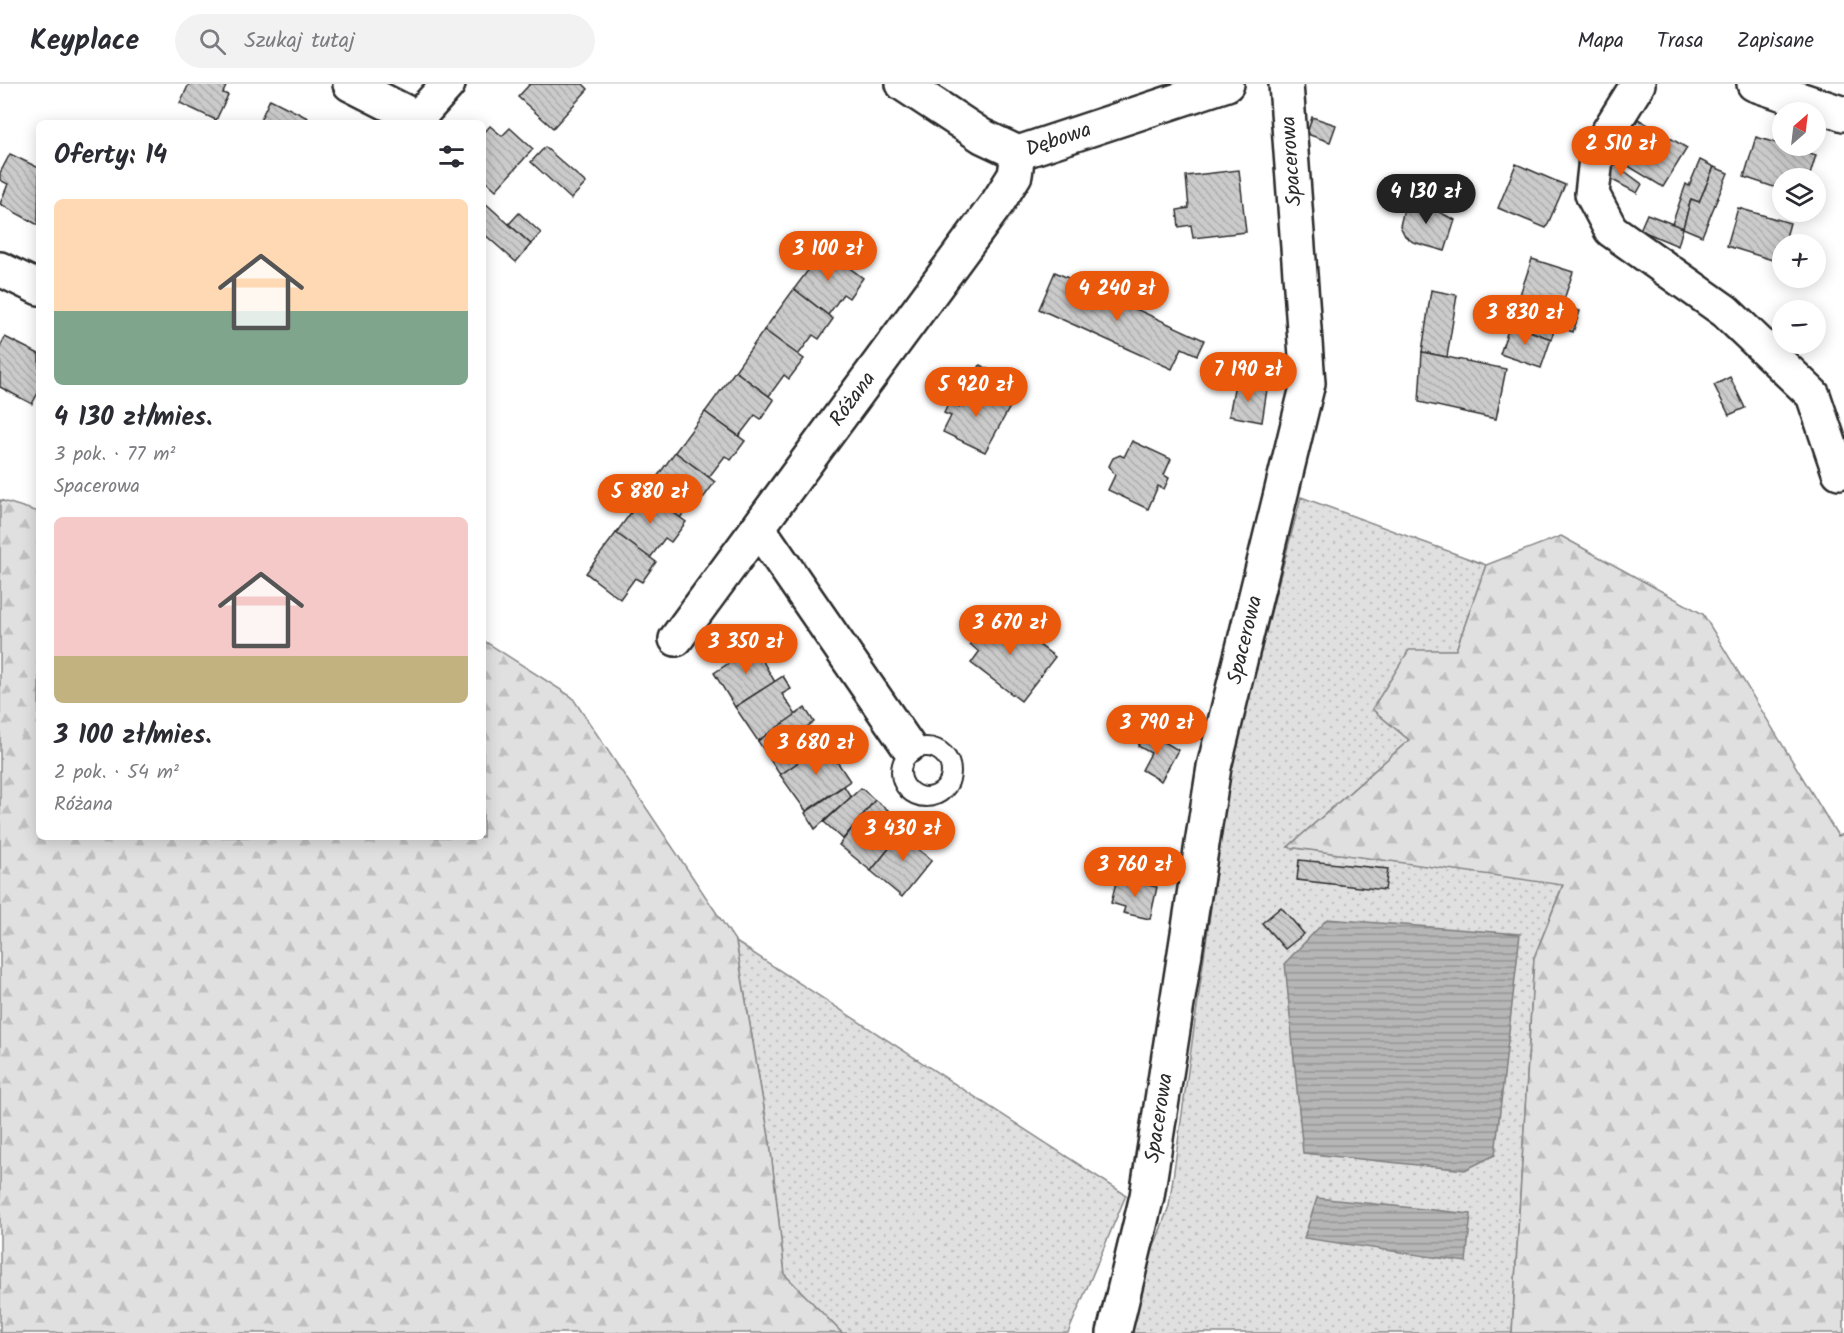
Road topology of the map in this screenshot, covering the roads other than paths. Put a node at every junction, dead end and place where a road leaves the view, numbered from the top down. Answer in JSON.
{"nodes":[{"id":1,"x":350,"y":84,"type":"edge"},
{"id":2,"x":448,"y":84,"type":"edge"},
{"id":3,"x":903,"y":84,"type":"edge"},
{"id":4,"x":1227,"y":84,"type":"edge"},
{"id":5,"x":1286,"y":84,"type":"edge"},
{"id":6,"x":1638,"y":84,"type":"edge"},
{"id":7,"x":1754,"y":84,"type":"edge"},
{"id":8,"x":1844,"y":114,"type":"edge"},
{"id":9,"x":415,"y":120,"type":"edge"},
{"id":10,"x":1018,"y":153,"type":"junction"},
{"id":11,"x":0,"y":269,"type":"edge"},
{"id":12,"x":36,"y":287,"type":"edge"},
{"id":13,"x":1839,"y":472,"type":"dead end"},
{"id":14,"x":759,"y":529,"type":"junction"},
{"id":15,"x":676,"y":639,"type":"dead end"},
{"id":16,"x":910,"y":749,"type":"dead end"},
{"id":17,"x":1114,"y":1333,"type":"edge"}],
"edges":[{"from":1,"to":9,"type":"street"},
{"from":2,"to":9,"type":"street"},
{"from":3,"to":10,"type":"street","name":"Dębowa"},
{"from":4,"to":10,"type":"street","name":"Dębowa"},
{"from":5,"to":17,"type":"street","name":"Spacerowa"},
{"from":6,"to":13,"type":"street"},
{"from":7,"to":8,"type":"street"},
{"from":10,"to":14,"type":"street","name":"Różana"},
{"from":11,"to":12,"type":"street"},
{"from":14,"to":15,"type":"street","name":"Różana"},
{"from":14,"to":16,"type":"street"}]}
